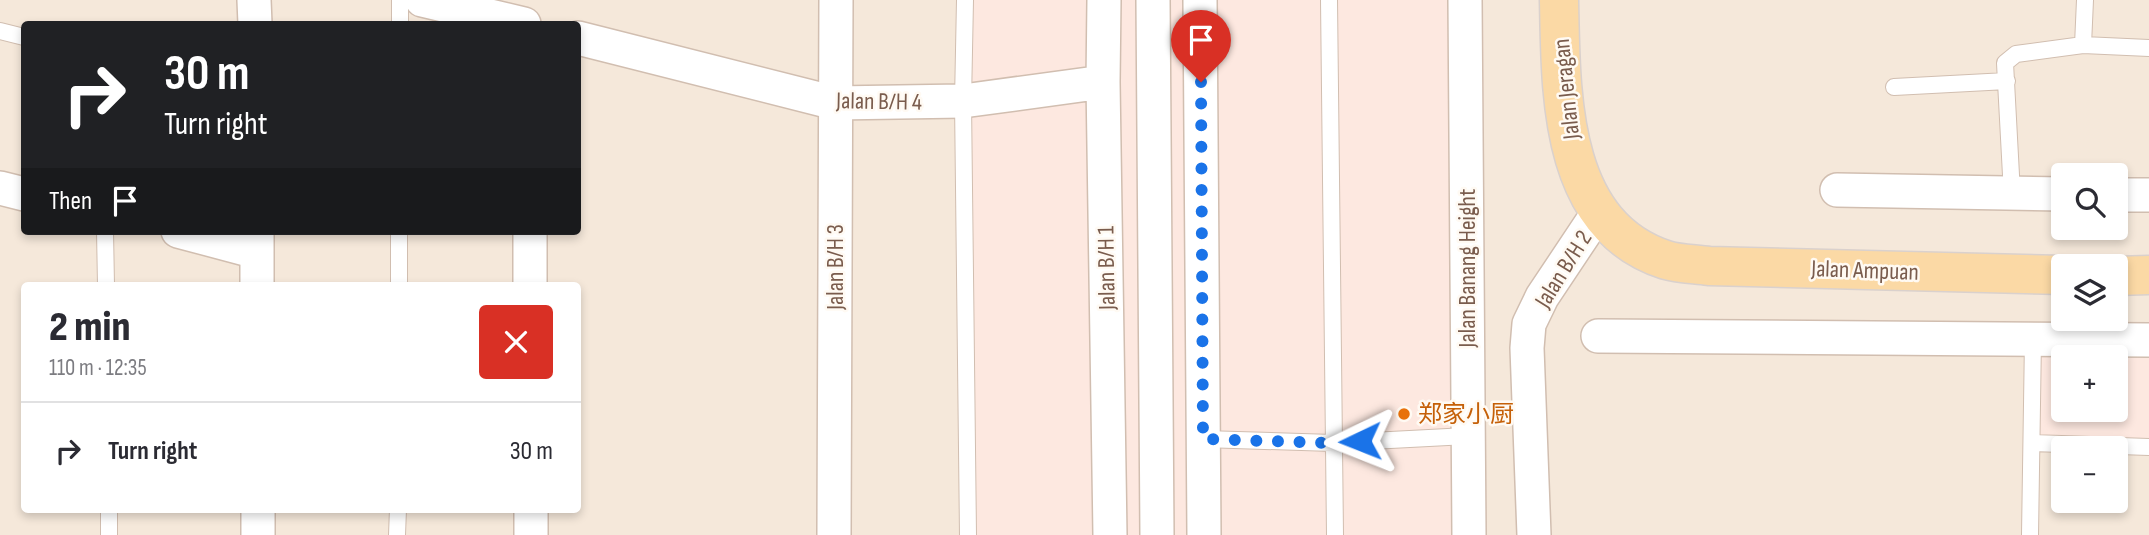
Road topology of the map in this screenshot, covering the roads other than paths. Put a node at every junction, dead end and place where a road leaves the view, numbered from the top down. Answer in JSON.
{"nodes":[{"id":1,"x":254,"y":0,"type":"edge"},
{"id":2,"x":400,"y":0,"type":"edge"},
{"id":3,"x":422,"y":0,"type":"edge"},
{"id":4,"x":836,"y":0,"type":"edge"},
{"id":5,"x":965,"y":0,"type":"edge"},
{"id":6,"x":1104,"y":0,"type":"edge"},
{"id":7,"x":1153,"y":0,"type":"edge"},
{"id":8,"x":1200,"y":0,"type":"edge"},
{"id":9,"x":1329,"y":0,"type":"edge"},
{"id":10,"x":1465,"y":0,"type":"edge"},
{"id":11,"x":1559,"y":0,"type":"edge"},
{"id":12,"x":2085,"y":0,"type":"edge"},
{"id":13,"x":255,"y":21,"type":"edge"},
{"id":14,"x":400,"y":21,"type":"edge"},
{"id":15,"x":511,"y":21,"type":"edge"},
{"id":16,"x":0,"y":31,"type":"edge"},
{"id":17,"x":21,"y":36,"type":"edge"},
{"id":18,"x":581,"y":39,"type":"edge"},
{"id":19,"x":2083,"y":45,"type":"junction"},
{"id":20,"x":2149,"y":48,"type":"edge"},
{"id":21,"x":2007,"y":81,"type":"junction"},
{"id":22,"x":1103,"y":82,"type":"junction"},
{"id":23,"x":1894,"y":87,"type":"dead end"},
{"id":24,"x":963,"y":101,"type":"junction"},
{"id":25,"x":835,"y":103,"type":"junction"},
{"id":26,"x":0,"y":188,"type":"edge"},
{"id":27,"x":1837,"y":190,"type":"dead end"},
{"id":28,"x":21,"y":193,"type":"edge"},
{"id":29,"x":2012,"y":194,"type":"junction"},
{"id":30,"x":2051,"y":194,"type":"edge"},
{"id":31,"x":2128,"y":195,"type":"edge"},
{"id":32,"x":2149,"y":195,"type":"edge"},
{"id":33,"x":1598,"y":213,"type":"junction"},
{"id":34,"x":105,"y":235,"type":"edge"},
{"id":35,"x":207,"y":235,"type":"edge"},
{"id":36,"x":399,"y":235,"type":"edge"},
{"id":37,"x":530,"y":235,"type":"edge"},
{"id":38,"x":257,"y":242,"type":"edge"},
{"id":39,"x":1668,"y":260,"type":"joint"},
{"id":40,"x":2051,"y":275,"type":"edge"},
{"id":41,"x":2149,"y":275,"type":"edge"},
{"id":42,"x":2128,"y":276,"type":"edge"},
{"id":43,"x":106,"y":282,"type":"edge"},
{"id":44,"x":257,"y":282,"type":"edge"},
{"id":45,"x":399,"y":282,"type":"edge"},
{"id":46,"x":530,"y":282,"type":"edge"},
{"id":47,"x":1598,"y":336,"type":"dead end"},
{"id":48,"x":2033,"y":339,"type":"junction"},
{"id":49,"x":2149,"y":340,"type":"edge"},
{"id":50,"x":1467,"y":436,"type":"junction"},
{"id":51,"x":1333,"y":443,"type":"junction"},
{"id":52,"x":2032,"y":443,"type":"junction"},
{"id":53,"x":1204,"y":446,"type":"junction"},
{"id":54,"x":2149,"y":447,"type":"edge"},
{"id":55,"x":1155,"y":451,"type":"junction"},
{"id":56,"x":109,"y":513,"type":"edge"},
{"id":57,"x":258,"y":513,"type":"edge"},
{"id":58,"x":398,"y":513,"type":"edge"},
{"id":59,"x":531,"y":513,"type":"edge"},
{"id":60,"x":109,"y":535,"type":"edge"},
{"id":61,"x":258,"y":535,"type":"edge"},
{"id":62,"x":397,"y":535,"type":"edge"},
{"id":63,"x":531,"y":535,"type":"edge"},
{"id":64,"x":834,"y":535,"type":"edge"},
{"id":65,"x":968,"y":535,"type":"edge"},
{"id":66,"x":1110,"y":535,"type":"edge"},
{"id":67,"x":1157,"y":535,"type":"edge"},
{"id":68,"x":1204,"y":535,"type":"edge"},
{"id":69,"x":1335,"y":535,"type":"edge"},
{"id":70,"x":1469,"y":535,"type":"edge"},
{"id":71,"x":1535,"y":535,"type":"edge"},
{"id":72,"x":2030,"y":535,"type":"edge"}],
"edges":[{"from":1,"to":13,"type":"street"},
{"from":2,"to":14,"type":"lane"},
{"from":3,"to":15,"type":"street"},
{"from":4,"to":25,"type":"street","name":"Jalan B/H 3"},
{"from":5,"to":24,"type":"lane"},
{"from":6,"to":22,"type":"street","name":"Jalan B/H 1"},
{"from":7,"to":55,"type":"street"},
{"from":8,"to":53,"type":"street"},
{"from":9,"to":51,"type":"lane"},
{"from":10,"to":50,"type":"street","name":"Jalan Banang Height"},
{"from":11,"to":33,"type":"main road","name":"Jalan Jeragan"},
{"from":12,"to":19,"type":"lane"},
{"from":16,"to":17,"type":"lane"},
{"from":18,"to":25,"type":"street","name":"Jalan B/H 4"},
{"from":19,"to":20,"type":"lane"},
{"from":19,"to":21,"type":"lane"},
{"from":21,"to":23,"type":"lane"},
{"from":21,"to":29,"type":"lane"},
{"from":22,"to":24,"type":"street","name":"Jalan B/H 4"},
{"from":22,"to":66,"type":"street","name":"Jalan B/H 1"},
{"from":24,"to":25,"type":"street","name":"Jalan B/H 4"},
{"from":24,"to":65,"type":"lane"},
{"from":25,"to":64,"type":"street","name":"Jalan B/H 3"},
{"from":26,"to":28,"type":"street"},
{"from":27,"to":29,"type":"street"},
{"from":29,"to":30,"type":"street"},
{"from":31,"to":32,"type":"street"},
{"from":33,"to":39,"type":"main road","name":"Jalan Jeragan"},
{"from":33,"to":71,"type":"street","name":"Jalan B/H 2"},
{"from":34,"to":43,"type":"lane"},
{"from":35,"to":38,"type":"street"},
{"from":36,"to":45,"type":"lane"},
{"from":37,"to":46,"type":"street"},
{"from":38,"to":44,"type":"street"},
{"from":39,"to":40,"type":"main road","name":"Jalan Ampuan"},
{"from":41,"to":42,"type":"main road"},
{"from":47,"to":48,"type":"street"},
{"from":48,"to":49,"type":"street"},
{"from":48,"to":52,"type":"lane"},
{"from":50,"to":51,"type":"lane"},
{"from":50,"to":70,"type":"street","name":"Jalan Banang Height"},
{"from":51,"to":53,"type":"lane"},
{"from":51,"to":69,"type":"lane"},
{"from":52,"to":54,"type":"lane"},
{"from":52,"to":72,"type":"lane"},
{"from":53,"to":55,"type":"street"},
{"from":53,"to":68,"type":"street"},
{"from":55,"to":67,"type":"street"},
{"from":56,"to":60,"type":"lane"},
{"from":57,"to":61,"type":"street"},
{"from":58,"to":62,"type":"lane"},
{"from":59,"to":63,"type":"street"}]}
